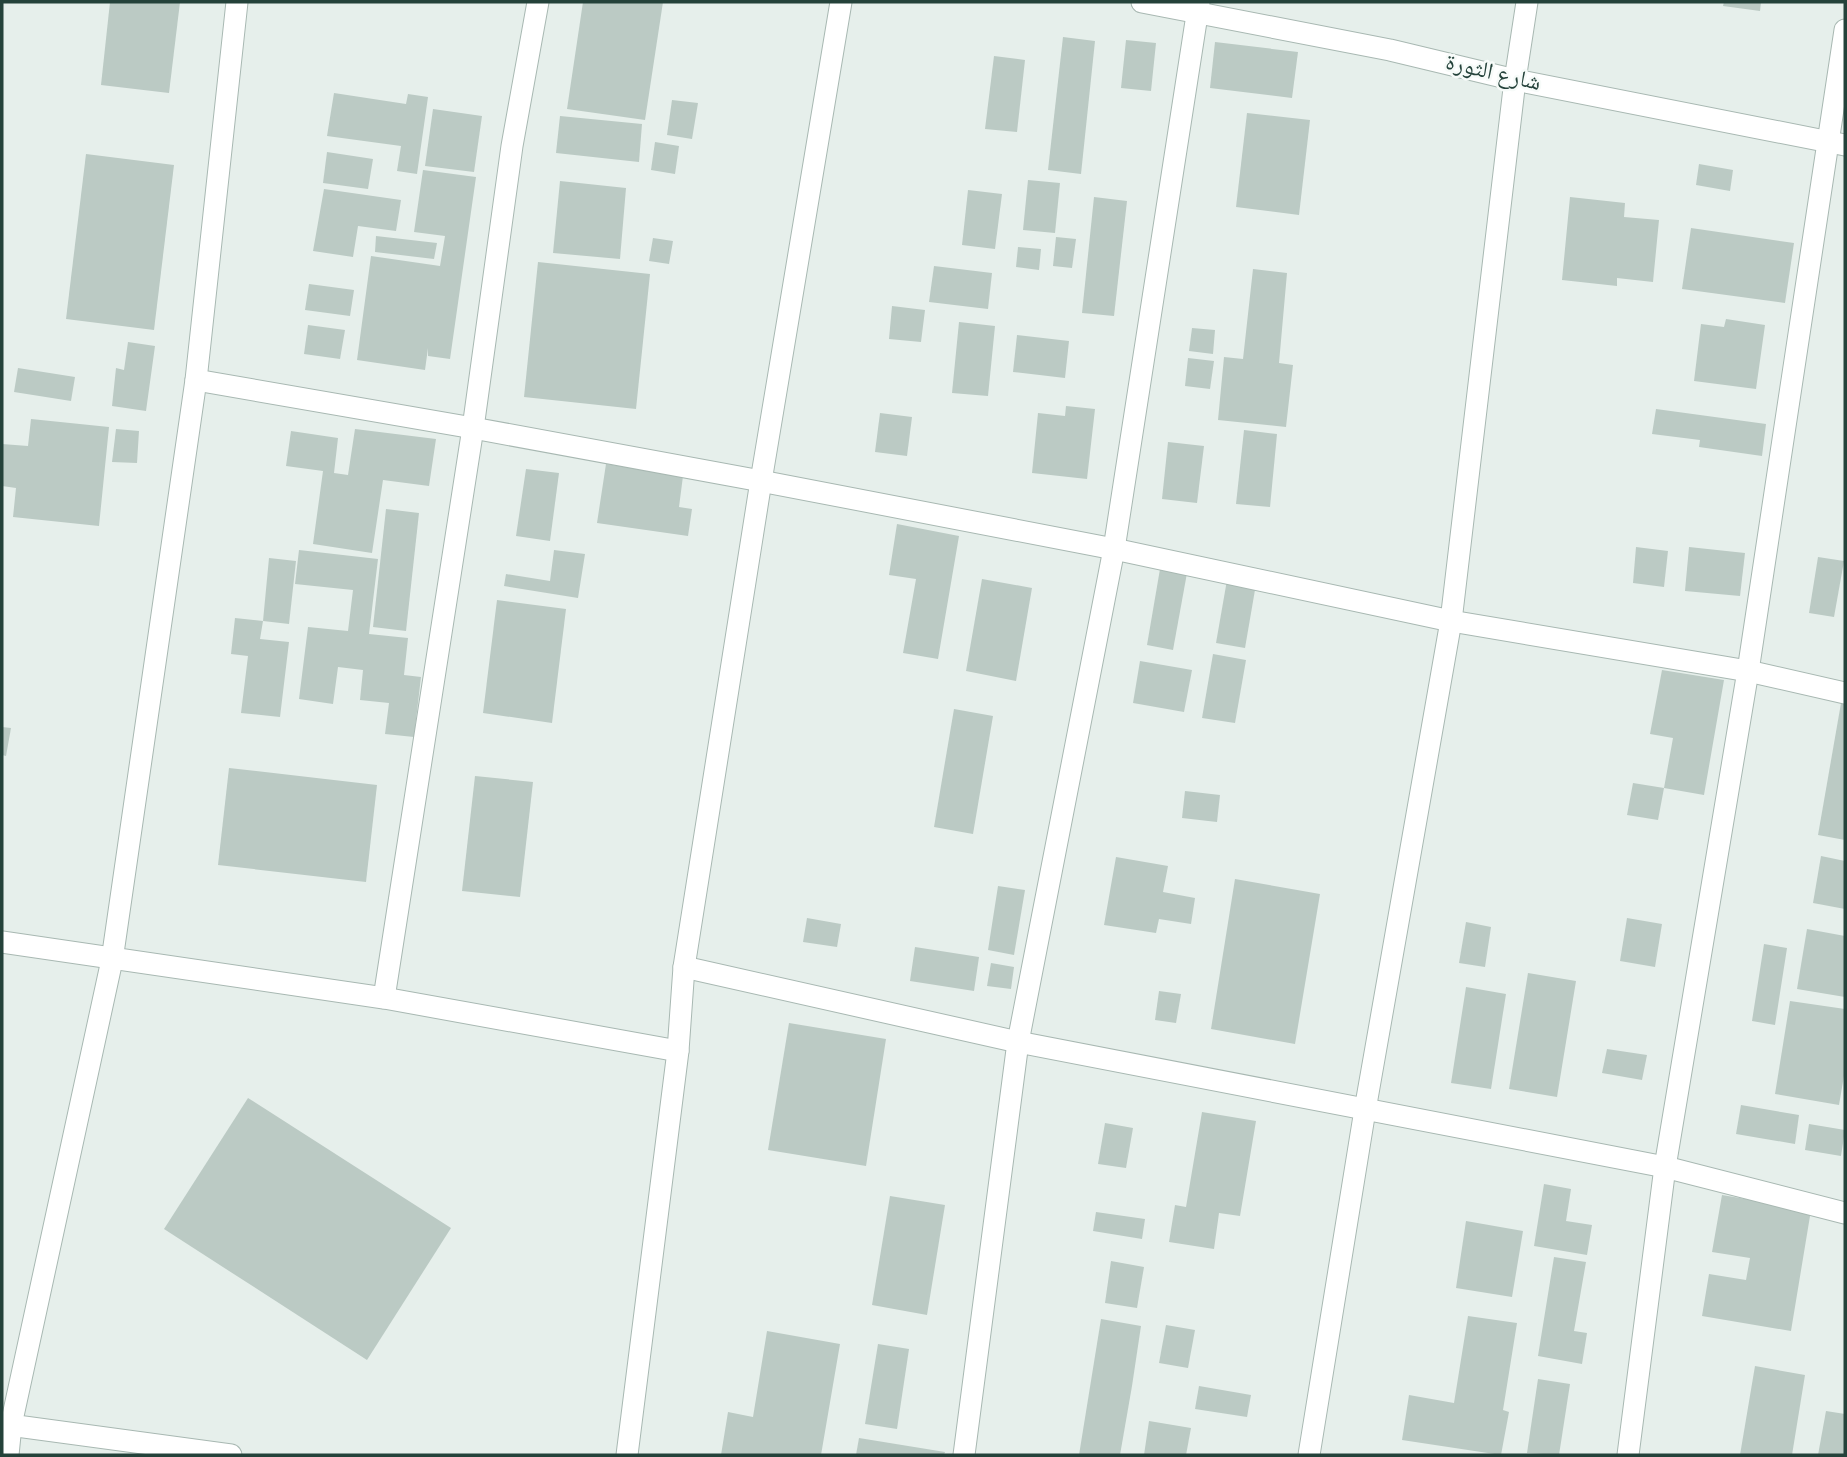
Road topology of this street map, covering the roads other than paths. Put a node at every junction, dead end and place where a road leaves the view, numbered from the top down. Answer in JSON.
{"nodes":[{"id":1,"x":237,"y":2,"type":"edge"},
{"id":2,"x":538,"y":2,"type":"edge"},
{"id":3,"x":841,"y":2,"type":"edge"},
{"id":4,"x":1142,"y":2,"type":"edge"},
{"id":5,"x":1527,"y":2,"type":"edge"},
{"id":6,"x":1198,"y":8,"type":"edge"},
{"id":7,"x":1845,"y":30,"type":"edge"},
{"id":8,"x":1515,"y":80,"type":"junction"},
{"id":9,"x":1837,"y":143,"type":"edge"},
{"id":10,"x":196,"y":380,"type":"junction"},
{"id":11,"x":473,"y":428,"type":"junction"},
{"id":12,"x":761,"y":481,"type":"junction"},
{"id":13,"x":1114,"y":549,"type":"junction"},
{"id":14,"x":1451,"y":621,"type":"junction"},
{"id":15,"x":1748,"y":671,"type":"junction"},
{"id":16,"x":1845,"y":693,"type":"edge"},
{"id":17,"x":2,"y":942,"type":"edge"},
{"id":18,"x":112,"y":960,"type":"junction"},
{"id":19,"x":684,"y":967,"type":"junction"},
{"id":20,"x":384,"y":998,"type":"junction"},
{"id":21,"x":1018,"y":1042,"type":"junction"},
{"id":22,"x":678,"y":1052,"type":"junction"},
{"id":23,"x":1365,"y":1110,"type":"junction"},
{"id":24,"x":1665,"y":1167,"type":"junction"},
{"id":25,"x":1845,"y":1213,"type":"edge"},
{"id":26,"x":6,"y":1424,"type":"edge"},
{"id":27,"x":8,"y":1455,"type":"edge"},
{"id":28,"x":231,"y":1455,"type":"edge"},
{"id":29,"x":627,"y":1455,"type":"edge"},
{"id":30,"x":964,"y":1455,"type":"edge"},
{"id":31,"x":1309,"y":1455,"type":"edge"},
{"id":32,"x":1628,"y":1455,"type":"edge"}],
"edges":[{"from":1,"to":10,"type":"street"},
{"from":2,"to":11,"type":"street"},
{"from":3,"to":12,"type":"street"},
{"from":4,"to":6,"type":"street","name":"شارع الثورة"},
{"from":5,"to":8,"type":"street"},
{"from":6,"to":8,"type":"street","name":"شارع الثورة"},
{"from":6,"to":13,"type":"street"},
{"from":7,"to":9,"type":"street"},
{"from":8,"to":9,"type":"street","name":"شارع الثورة"},
{"from":8,"to":14,"type":"street"},
{"from":9,"to":15,"type":"street"},
{"from":10,"to":11,"type":"street"},
{"from":10,"to":18,"type":"street"},
{"from":11,"to":12,"type":"street"},
{"from":11,"to":20,"type":"street"},
{"from":12,"to":13,"type":"street"},
{"from":12,"to":19,"type":"street"},
{"from":13,"to":14,"type":"street"},
{"from":13,"to":21,"type":"street"},
{"from":14,"to":15,"type":"street"},
{"from":14,"to":23,"type":"street"},
{"from":15,"to":16,"type":"street"},
{"from":15,"to":24,"type":"street"},
{"from":17,"to":18,"type":"street"},
{"from":18,"to":20,"type":"street"},
{"from":18,"to":26,"type":"street"},
{"from":19,"to":21,"type":"street"},
{"from":19,"to":22,"type":"street"},
{"from":20,"to":22,"type":"street"},
{"from":21,"to":23,"type":"street"},
{"from":21,"to":30,"type":"street"},
{"from":22,"to":29,"type":"street"},
{"from":23,"to":24,"type":"street"},
{"from":23,"to":31,"type":"street"},
{"from":24,"to":25,"type":"street"},
{"from":24,"to":32,"type":"street"},
{"from":26,"to":27,"type":"street"},
{"from":26,"to":28,"type":"street"}]}
